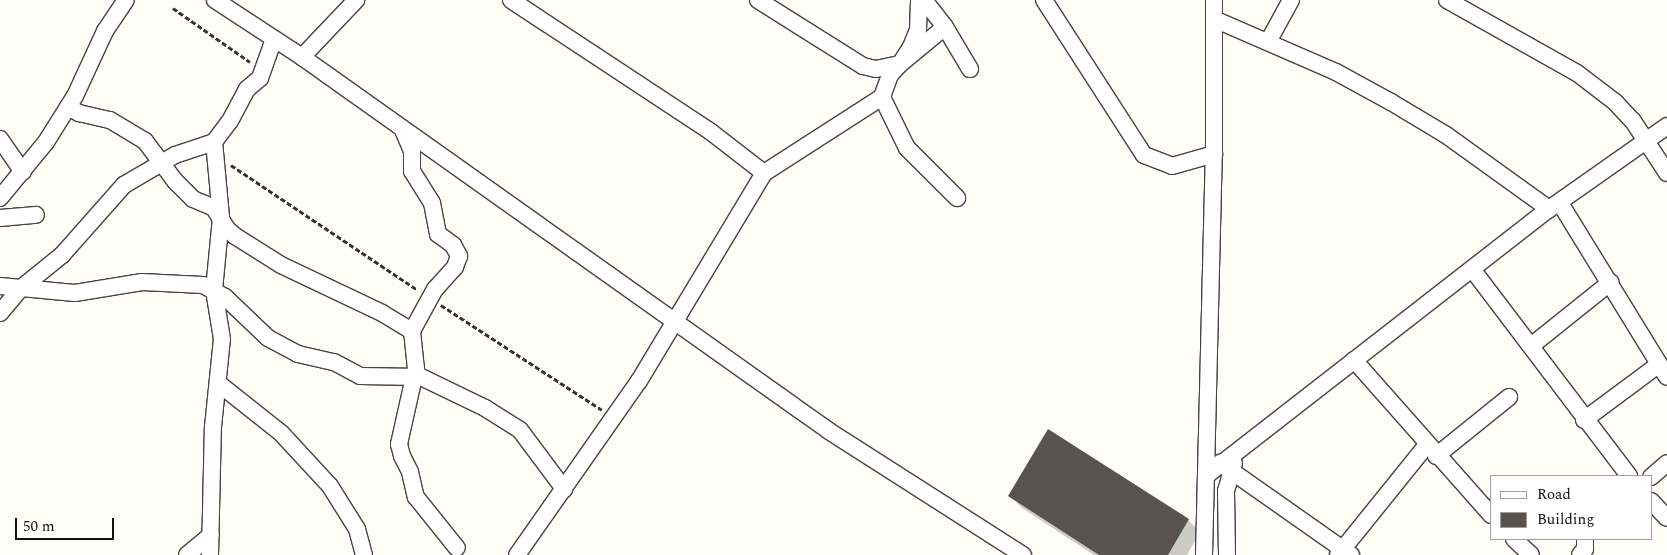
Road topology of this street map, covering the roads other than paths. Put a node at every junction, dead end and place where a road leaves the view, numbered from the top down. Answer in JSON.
{"nodes":[{"id":1,"x":126,"y":0,"type":"edge"},
{"id":2,"x":215,"y":0,"type":"edge"},
{"id":3,"x":356,"y":0,"type":"edge"},
{"id":4,"x":511,"y":0,"type":"edge"},
{"id":5,"x":758,"y":0,"type":"edge"},
{"id":6,"x":919,"y":0,"type":"edge"},
{"id":7,"x":924,"y":0,"type":"edge"},
{"id":8,"x":1044,"y":0,"type":"edge"},
{"id":9,"x":1214,"y":0,"type":"edge"},
{"id":10,"x":1291,"y":0,"type":"edge"},
{"id":11,"x":1447,"y":0,"type":"edge"},
{"id":12,"x":1214,"y":19,"type":"junction"},
{"id":13,"x":945,"y":27,"type":"junction"},
{"id":14,"x":274,"y":39,"type":"junction"},
{"id":15,"x":1268,"y":42,"type":"junction"},
{"id":16,"x":302,"y":57,"type":"junction"},
{"id":17,"x":900,"y":64,"type":"junction"},
{"id":18,"x":970,"y":69,"type":"dead end"},
{"id":19,"x":882,"y":97,"type":"junction"},
{"id":20,"x":68,"y":107,"type":"junction"},
{"id":21,"x":1667,"y":126,"type":"edge"},
{"id":22,"x":403,"y":130,"type":"junction"},
{"id":23,"x":0,"y":139,"type":"edge"},
{"id":24,"x":1647,"y":140,"type":"junction"},
{"id":25,"x":215,"y":148,"type":"junction"},
{"id":26,"x":1214,"y":154,"type":"junction"},
{"id":27,"x":160,"y":163,"type":"junction"},
{"id":28,"x":23,"y":172,"type":"junction"},
{"id":29,"x":764,"y":173,"type":"junction"},
{"id":30,"x":1667,"y":173,"type":"edge"},
{"id":31,"x":0,"y":198,"type":"edge"},
{"id":32,"x":957,"y":198,"type":"dead end"},
{"id":33,"x":1554,"y":206,"type":"junction"},
{"id":34,"x":36,"y":215,"type":"dead end"},
{"id":35,"x":221,"y":217,"type":"junction"},
{"id":36,"x":0,"y":218,"type":"edge"},
{"id":37,"x":1472,"y":269,"type":"junction"},
{"id":38,"x":1611,"y":282,"type":"junction"},
{"id":39,"x":0,"y":286,"type":"edge"},
{"id":40,"x":20,"y":289,"type":"junction"},
{"id":41,"x":214,"y":290,"type":"junction"},
{"id":42,"x":0,"y":313,"type":"edge"},
{"id":43,"x":673,"y":323,"type":"junction"},
{"id":44,"x":412,"y":331,"type":"junction"},
{"id":45,"x":1531,"y":346,"type":"junction"},
{"id":46,"x":1354,"y":360,"type":"junction"},
{"id":47,"x":1662,"y":371,"type":"edge"},
{"id":48,"x":415,"y":376,"type":"junction"},
{"id":49,"x":218,"y":383,"type":"junction"},
{"id":50,"x":1509,"y":397,"type":"dead end"},
{"id":51,"x":1584,"y":420,"type":"junction"},
{"id":52,"x":1431,"y":451,"type":"junction"},
{"id":53,"x":1667,"y":463,"type":"edge"},
{"id":54,"x":1225,"y":467,"type":"junction"},
{"id":55,"x":1207,"y":475,"type":"junction"},
{"id":56,"x":1628,"y":475,"type":"edge"},
{"id":57,"x":1652,"y":476,"type":"edge"},
{"id":58,"x":564,"y":489,"type":"junction"},
{"id":59,"x":1652,"y":502,"type":"edge"},
{"id":60,"x":1490,"y":514,"type":"edge"},
{"id":61,"x":1667,"y":518,"type":"edge"},
{"id":62,"x":211,"y":535,"type":"junction"},
{"id":63,"x":1515,"y":540,"type":"edge"},
{"id":64,"x":1585,"y":540,"type":"edge"},
{"id":65,"x":457,"y":548,"type":"dead end"},
{"id":66,"x":1344,"y":553,"type":"edge"},
{"id":67,"x":187,"y":555,"type":"edge"},
{"id":68,"x":210,"y":555,"type":"edge"},
{"id":69,"x":364,"y":555,"type":"edge"},
{"id":70,"x":517,"y":555,"type":"edge"},
{"id":71,"x":1023,"y":555,"type":"edge"},
{"id":72,"x":1204,"y":555,"type":"edge"},
{"id":73,"x":1227,"y":555,"type":"edge"},
{"id":74,"x":1531,"y":555,"type":"edge"},
{"id":75,"x":1580,"y":555,"type":"edge"}],
"edges":[{"from":1,"to":20,"type":"street"},
{"from":2,"to":14,"type":"street"},
{"from":3,"to":16,"type":"street"},
{"from":4,"to":29,"type":"street"},
{"from":5,"to":17,"type":"street"},
{"from":6,"to":17,"type":"street"},
{"from":7,"to":13,"type":"street"},
{"from":8,"to":26,"type":"street"},
{"from":9,"to":12,"type":"street"},
{"from":10,"to":15,"type":"street"},
{"from":11,"to":24,"type":"street"},
{"from":12,"to":15,"type":"street"},
{"from":12,"to":26,"type":"street"},
{"from":13,"to":17,"type":"street"},
{"from":13,"to":18,"type":"street"},
{"from":14,"to":16,"type":"street"},
{"from":14,"to":25,"type":"street"},
{"from":15,"to":33,"type":"street"},
{"from":16,"to":22,"type":"street"},
{"from":17,"to":19,"type":"street"},
{"from":19,"to":29,"type":"street"},
{"from":19,"to":32,"type":"street"},
{"from":20,"to":27,"type":"street"},
{"from":20,"to":28,"type":"street"},
{"from":21,"to":24,"type":"street"},
{"from":22,"to":43,"type":"street"},
{"from":22,"to":44,"type":"street"},
{"from":23,"to":28,"type":"street"},
{"from":24,"to":30,"type":"street"},
{"from":24,"to":33,"type":"street"},
{"from":25,"to":27,"type":"street"},
{"from":25,"to":35,"type":"street"},
{"from":26,"to":55,"type":"street"},
{"from":27,"to":35,"type":"street"},
{"from":27,"to":40,"type":"street"},
{"from":28,"to":31,"type":"street"},
{"from":29,"to":43,"type":"street"},
{"from":33,"to":37,"type":"street"},
{"from":33,"to":38,"type":"street"},
{"from":34,"to":36,"type":"street"},
{"from":35,"to":41,"type":"street"},
{"from":35,"to":44,"type":"street"},
{"from":37,"to":45,"type":"street"},
{"from":37,"to":46,"type":"street"},
{"from":38,"to":45,"type":"street"},
{"from":38,"to":47,"type":"street"},
{"from":39,"to":40,"type":"street"},
{"from":40,"to":41,"type":"street"},
{"from":40,"to":42,"type":"street"},
{"from":41,"to":48,"type":"street"},
{"from":41,"to":49,"type":"street"},
{"from":43,"to":58,"type":"street"},
{"from":43,"to":71,"type":"street"},
{"from":44,"to":48,"type":"street"},
{"from":45,"to":51,"type":"street"},
{"from":46,"to":52,"type":"street"},
{"from":46,"to":54,"type":"street"},
{"from":47,"to":51,"type":"street"},
{"from":48,"to":58,"type":"street"},
{"from":48,"to":65,"type":"street"},
{"from":49,"to":62,"type":"street"},
{"from":49,"to":69,"type":"street"},
{"from":50,"to":52,"type":"street"},
{"from":51,"to":56,"type":"street"},
{"from":52,"to":60,"type":"street"},
{"from":52,"to":66,"type":"street"},
{"from":53,"to":57,"type":"street"},
{"from":54,"to":55,"type":"street"},
{"from":54,"to":66,"type":"street"},
{"from":54,"to":73,"type":"street"},
{"from":55,"to":72,"type":"street"},
{"from":58,"to":70,"type":"street"},
{"from":59,"to":61,"type":"street"},
{"from":62,"to":67,"type":"street"},
{"from":62,"to":68,"type":"street"},
{"from":63,"to":74,"type":"street"},
{"from":64,"to":75,"type":"street"}]}
